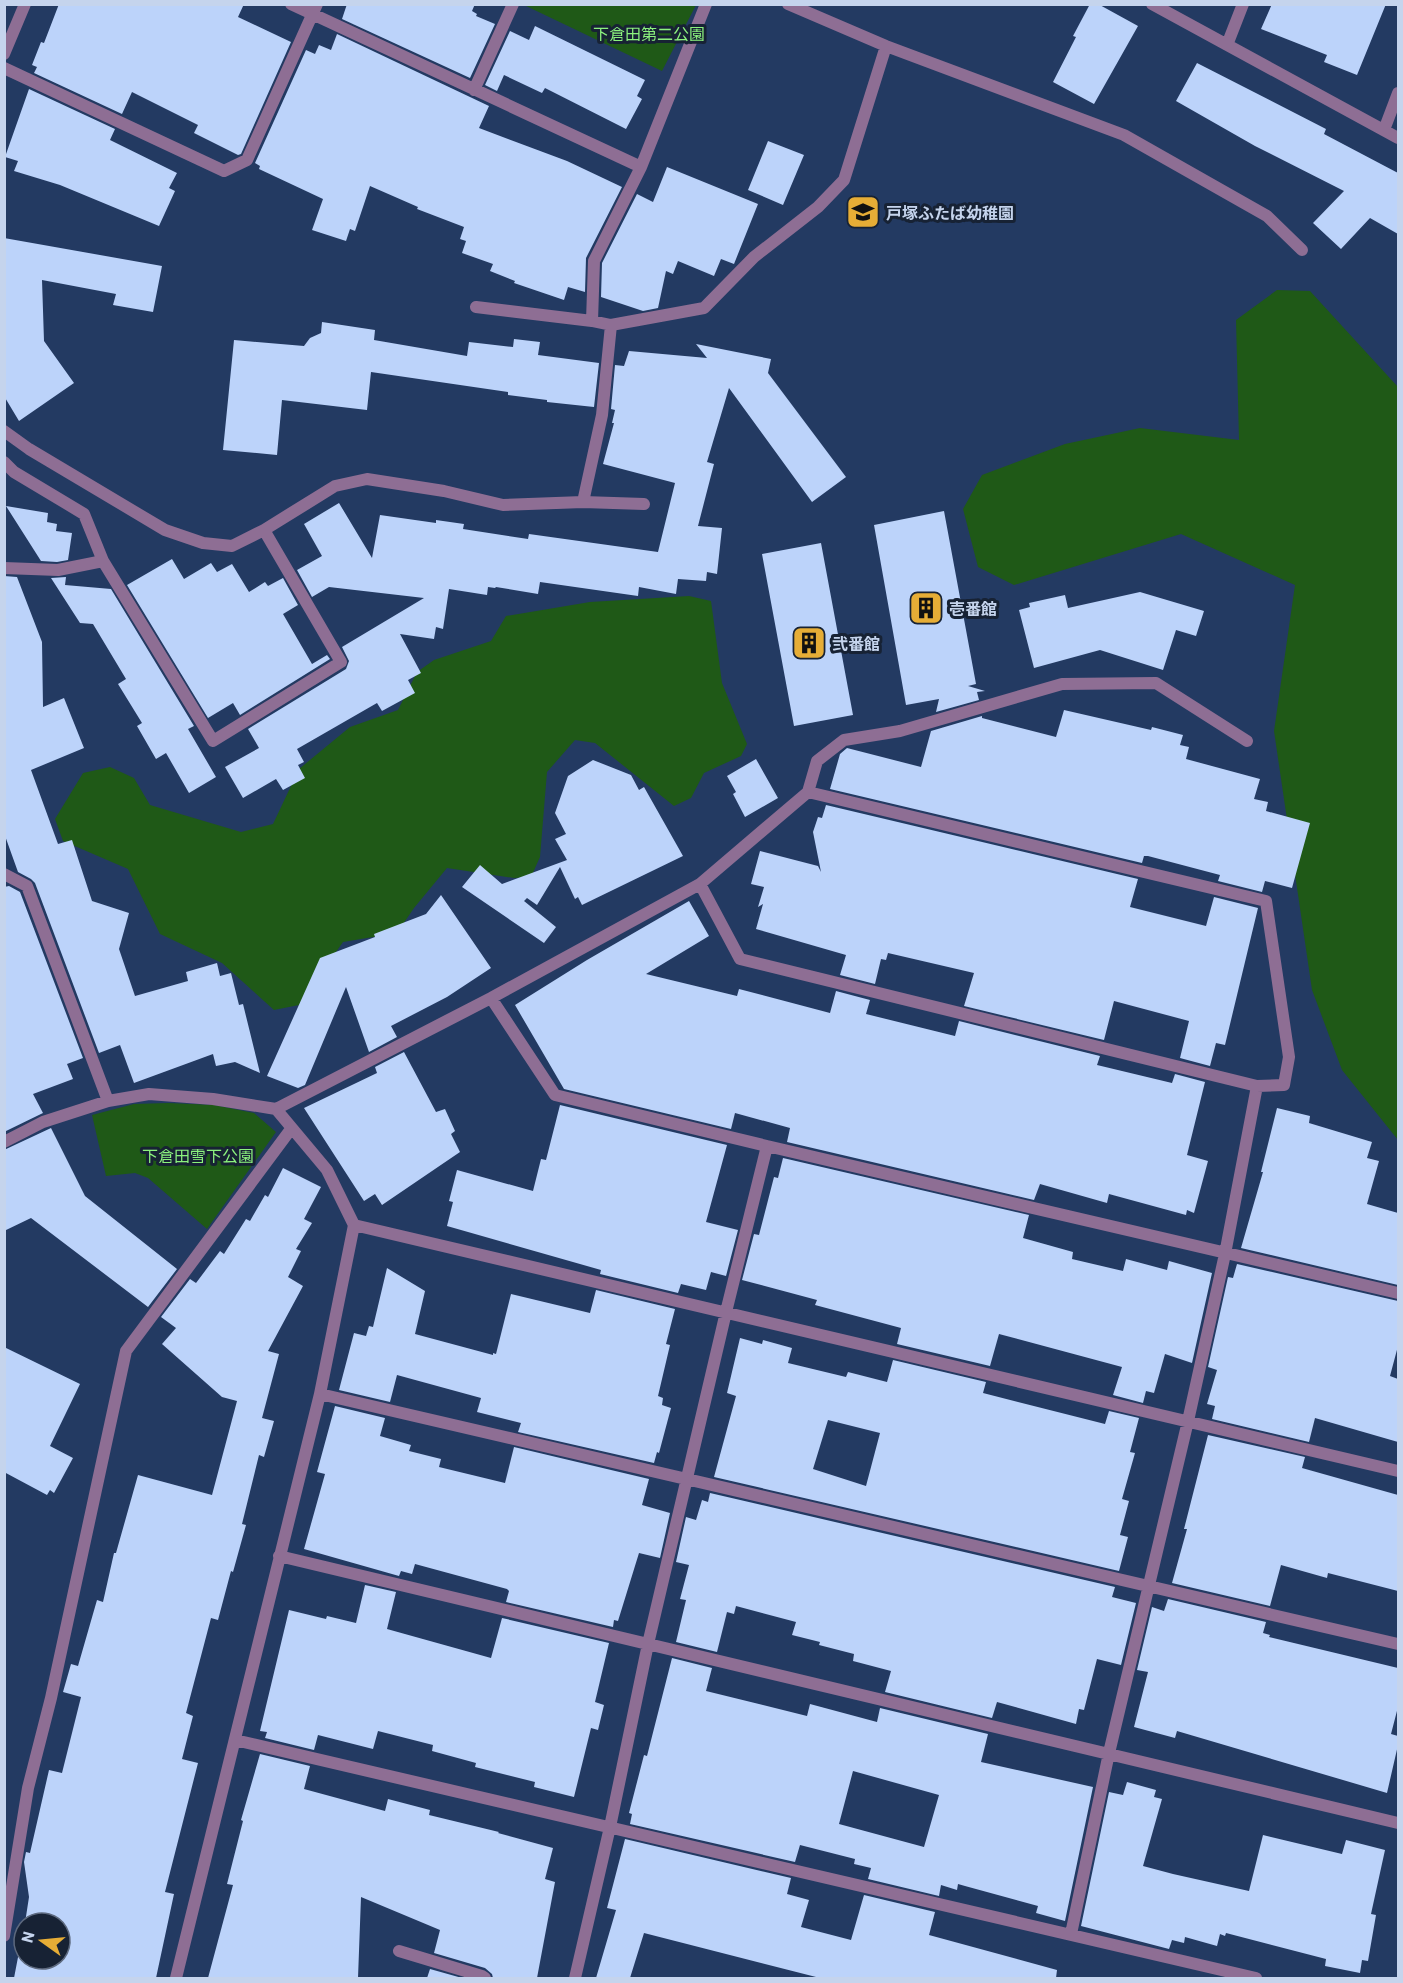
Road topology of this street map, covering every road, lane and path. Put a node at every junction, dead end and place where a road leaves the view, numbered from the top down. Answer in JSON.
{"nodes":[{"id":1,"x":25,"y":4,"type":"edge"},
{"id":2,"x":291,"y":4,"type":"edge"},
{"id":3,"x":513,"y":4,"type":"edge"},
{"id":4,"x":706,"y":4,"type":"edge"},
{"id":5,"x":789,"y":4,"type":"edge"},
{"id":6,"x":1152,"y":4,"type":"edge"},
{"id":7,"x":1243,"y":4,"type":"edge"},
{"id":8,"x":315,"y":10,"type":"edge"},
{"id":9,"x":1227,"y":45,"type":"junction"},
{"id":10,"x":885,"y":46,"type":"junction"},
{"id":11,"x":4,"y":54,"type":"edge"},
{"id":12,"x":4,"y":69,"type":"edge"},
{"id":13,"x":474,"y":90,"type":"junction"},
{"id":14,"x":1398,"y":93,"type":"edge"},
{"id":15,"x":1384,"y":130,"type":"junction"},
{"id":16,"x":1398,"y":138,"type":"edge"},
{"id":17,"x":641,"y":167,"type":"junction"},
{"id":18,"x":1302,"y":250,"type":"dead end"},
{"id":19,"x":476,"y":307,"type":"dead end"},
{"id":20,"x":592,"y":321,"type":"junction"},
{"id":21,"x":611,"y":325,"type":"junction"},
{"id":22,"x":4,"y":431,"type":"edge"},
{"id":23,"x":4,"y":462,"type":"edge"},
{"id":24,"x":583,"y":502,"type":"junction"},
{"id":25,"x":644,"y":504,"type":"dead end"},
{"id":26,"x":264,"y":530,"type":"junction"},
{"id":27,"x":103,"y":561,"type":"junction"},
{"id":28,"x":4,"y":568,"type":"edge"},
{"id":29,"x":1246,"y":741,"type":"dead end"},
{"id":30,"x":808,"y":792,"type":"junction"},
{"id":31,"x":4,"y":874,"type":"edge"},
{"id":32,"x":700,"y":884,"type":"junction"},
{"id":33,"x":491,"y":998,"type":"junction"},
{"id":34,"x":1257,"y":1086,"type":"junction"},
{"id":35,"x":108,"y":1101,"type":"junction"},
{"id":36,"x":276,"y":1109,"type":"junction"},
{"id":37,"x":291,"y":1129,"type":"junction"},
{"id":38,"x":4,"y":1142,"type":"edge"},
{"id":39,"x":767,"y":1146,"type":"junction"},
{"id":40,"x":354,"y":1225,"type":"junction"},
{"id":41,"x":1225,"y":1254,"type":"junction"},
{"id":42,"x":1398,"y":1293,"type":"edge"},
{"id":43,"x":726,"y":1312,"type":"junction"},
{"id":44,"x":320,"y":1394,"type":"junction"},
{"id":45,"x":1188,"y":1421,"type":"junction"},
{"id":46,"x":1398,"y":1471,"type":"edge"},
{"id":47,"x":686,"y":1481,"type":"junction"},
{"id":48,"x":279,"y":1556,"type":"junction"},
{"id":49,"x":1148,"y":1587,"type":"junction"},
{"id":50,"x":648,"y":1644,"type":"junction"},
{"id":51,"x":1398,"y":1644,"type":"edge"},
{"id":52,"x":235,"y":1740,"type":"junction"},
{"id":53,"x":1109,"y":1753,"type":"junction"},
{"id":54,"x":1398,"y":1823,"type":"edge"},
{"id":55,"x":610,"y":1827,"type":"junction"},
{"id":56,"x":1071,"y":1934,"type":"junction"},
{"id":57,"x":4,"y":1936,"type":"edge"},
{"id":58,"x":399,"y":1951,"type":"dead end"},
{"id":59,"x":176,"y":1978,"type":"edge"},
{"id":60,"x":485,"y":1978,"type":"edge"},
{"id":61,"x":575,"y":1978,"type":"edge"},
{"id":62,"x":1256,"y":1978,"type":"edge"}],
"edges":[{"from":1,"to":11,"type":"street"},
{"from":2,"to":8,"type":"street"},
{"from":3,"to":13,"type":"street"},
{"from":4,"to":17,"type":"street"},
{"from":5,"to":10,"type":"street"},
{"from":6,"to":9,"type":"street"},
{"from":7,"to":9,"type":"street"},
{"from":8,"to":12,"type":"street"},
{"from":8,"to":13,"type":"street"},
{"from":9,"to":15,"type":"street"},
{"from":10,"to":18,"type":"street"},
{"from":10,"to":21,"type":"street"},
{"from":13,"to":17,"type":"street"},
{"from":14,"to":15,"type":"street"},
{"from":15,"to":16,"type":"street"},
{"from":17,"to":20,"type":"street"},
{"from":19,"to":20,"type":"street"},
{"from":20,"to":21,"type":"street"},
{"from":21,"to":24,"type":"street"},
{"from":22,"to":26,"type":"street"},
{"from":23,"to":27,"type":"street"},
{"from":24,"to":25,"type":"street"},
{"from":24,"to":26,"type":"street"},
{"from":26,"to":27,"type":"street"},
{"from":27,"to":28,"type":"street"},
{"from":29,"to":30,"type":"street"},
{"from":30,"to":32,"type":"street"},
{"from":30,"to":34,"type":"street"},
{"from":31,"to":35,"type":"street"},
{"from":32,"to":33,"type":"street"},
{"from":32,"to":34,"type":"street"},
{"from":33,"to":36,"type":"street"},
{"from":33,"to":39,"type":"street"},
{"from":34,"to":41,"type":"street"},
{"from":35,"to":36,"type":"street"},
{"from":35,"to":38,"type":"street"},
{"from":36,"to":37,"type":"street"},
{"from":37,"to":40,"type":"street"},
{"from":37,"to":57,"type":"street"},
{"from":39,"to":41,"type":"street"},
{"from":39,"to":43,"type":"street"},
{"from":40,"to":43,"type":"street"},
{"from":40,"to":44,"type":"street"},
{"from":41,"to":42,"type":"street"},
{"from":41,"to":45,"type":"street"},
{"from":43,"to":45,"type":"street"},
{"from":43,"to":47,"type":"street"},
{"from":44,"to":47,"type":"street"},
{"from":44,"to":48,"type":"street"},
{"from":45,"to":46,"type":"street"},
{"from":45,"to":49,"type":"street"},
{"from":47,"to":49,"type":"street"},
{"from":47,"to":50,"type":"street"},
{"from":48,"to":50,"type":"street"},
{"from":48,"to":52,"type":"street"},
{"from":49,"to":51,"type":"street"},
{"from":49,"to":53,"type":"street"},
{"from":50,"to":53,"type":"street"},
{"from":50,"to":55,"type":"street"},
{"from":52,"to":55,"type":"street"},
{"from":52,"to":59,"type":"street"},
{"from":53,"to":54,"type":"street"},
{"from":53,"to":56,"type":"street"},
{"from":55,"to":56,"type":"street"},
{"from":55,"to":61,"type":"street"},
{"from":56,"to":62,"type":"street"},
{"from":58,"to":60,"type":"street"}]}
